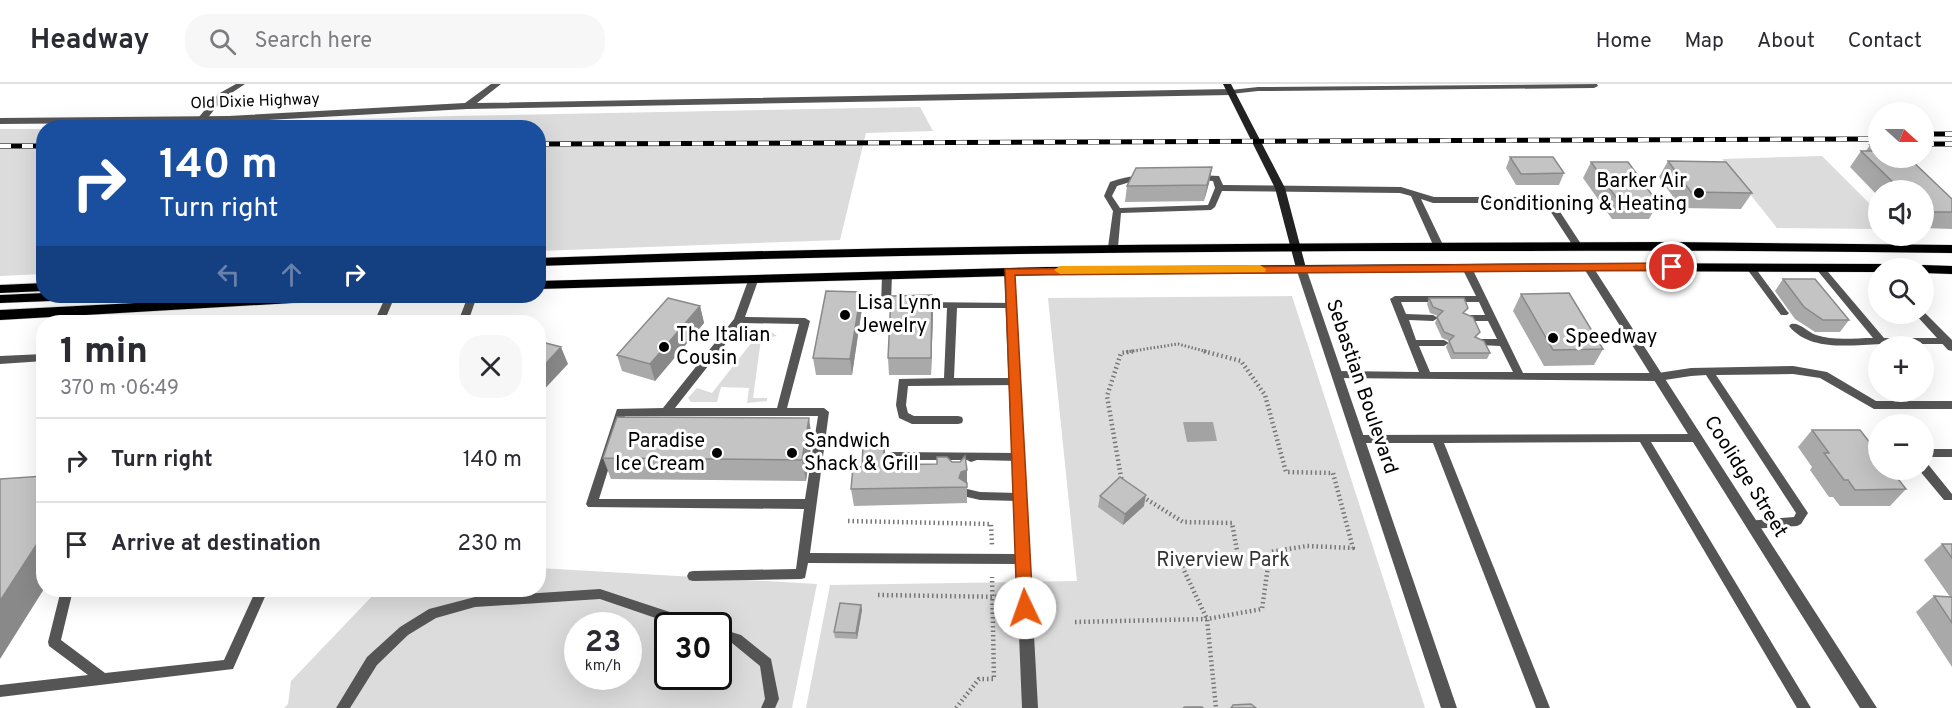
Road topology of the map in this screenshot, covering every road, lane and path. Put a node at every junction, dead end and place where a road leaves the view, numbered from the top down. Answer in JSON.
{"nodes":[{"id":1,"x":241,"y":84,"type":"edge"},
{"id":2,"x":497,"y":84,"type":"edge"},
{"id":3,"x":1594,"y":86,"type":"dead end"},
{"id":4,"x":1229,"y":88,"type":"edge"},
{"id":5,"x":467,"y":106,"type":"junction"},
{"id":6,"x":202,"y":119,"type":"junction"},
{"id":7,"x":101,"y":120,"type":"edge"},
{"id":8,"x":0,"y":121,"type":"edge"},
{"id":9,"x":36,"y":121,"type":"edge"},
{"id":10,"x":1156,"y":178,"type":"edge"},
{"id":11,"x":1187,"y":183,"type":"edge"},
{"id":12,"x":1219,"y":188,"type":"junction"},
{"id":13,"x":1280,"y":188,"type":"junction"},
{"id":14,"x":1414,"y":194,"type":"junction"},
{"id":15,"x":1117,"y":210,"type":"junction"},
{"id":16,"x":1823,"y":246,"type":"junction"},
{"id":17,"x":1113,"y":247,"type":"junction"},
{"id":18,"x":1296,"y":247,"type":"junction"},
{"id":19,"x":1439,"y":247,"type":"junction"},
{"id":20,"x":1578,"y":247,"type":"junction"},
{"id":21,"x":1952,"y":249,"type":"edge"},
{"id":22,"x":812,"y":253,"type":"junction"},
{"id":23,"x":723,"y":255,"type":"junction"},
{"id":24,"x":546,"y":262,"type":"edge"},
{"id":25,"x":1588,"y":267,"type":"junction"},
{"id":26,"x":1750,"y":267,"type":"junction"},
{"id":27,"x":1787,"y":267,"type":"junction"},
{"id":28,"x":1301,"y":268,"type":"junction"},
{"id":29,"x":1467,"y":268,"type":"junction"},
{"id":30,"x":1820,"y":268,"type":"junction"},
{"id":31,"x":1868,"y":268,"type":"edge"},
{"id":32,"x":1934,"y":269,"type":"edge"},
{"id":33,"x":1952,"y":270,"type":"edge"},
{"id":34,"x":1009,"y":272,"type":"junction"},
{"id":35,"x":887,"y":275,"type":"junction"},
{"id":36,"x":757,"y":278,"type":"junction"},
{"id":37,"x":685,"y":280,"type":"junction"},
{"id":38,"x":546,"y":285,"type":"edge"},
{"id":39,"x":36,"y":287,"type":"edge"},
{"id":40,"x":0,"y":289,"type":"edge"},
{"id":41,"x":36,"y":298,"type":"edge"},
{"id":42,"x":1482,"y":298,"type":"junction"},
{"id":43,"x":0,"y":299,"type":"edge"},
{"id":44,"x":217,"y":303,"type":"edge"},
{"id":45,"x":952,"y":305,"type":"junction"},
{"id":46,"x":1012,"y":305,"type":"junction"},
{"id":47,"x":1784,"y":313,"type":"dead end"},
{"id":48,"x":0,"y":315,"type":"edge"},
{"id":49,"x":1402,"y":317,"type":"junction"},
{"id":50,"x":1433,"y":318,"type":"dead end"},
{"id":51,"x":1468,"y":318,"type":"edge"},
{"id":52,"x":1491,"y":318,"type":"junction"},
{"id":53,"x":740,"y":320,"type":"junction"},
{"id":54,"x":1931,"y":324,"type":"edge"},
{"id":55,"x":1794,"y":326,"type":"dead end"},
{"id":56,"x":1877,"y":336,"type":"edge"},
{"id":57,"x":1868,"y":341,"type":"edge"},
{"id":58,"x":1479,"y":342,"type":"edge"},
{"id":59,"x":1413,"y":343,"type":"junction"},
{"id":60,"x":1444,"y":343,"type":"dead end"},
{"id":61,"x":1503,"y":343,"type":"junction"},
{"id":62,"x":1934,"y":343,"type":"edge"},
{"id":63,"x":1949,"y":344,"type":"edge"},
{"id":64,"x":36,"y":358,"type":"edge"},
{"id":65,"x":0,"y":360,"type":"edge"},
{"id":66,"x":1709,"y":372,"type":"junction"},
{"id":67,"x":1337,"y":375,"type":"junction"},
{"id":68,"x":1426,"y":376,"type":"junction"},
{"id":69,"x":1520,"y":377,"type":"junction"},
{"id":70,"x":1658,"y":377,"type":"junction"},
{"id":71,"x":949,"y":382,"type":"junction"},
{"id":72,"x":1015,"y":382,"type":"junction"},
{"id":73,"x":1952,"y":405,"type":"edge"},
{"id":74,"x":666,"y":412,"type":"junction"},
{"id":75,"x":781,"y":412,"type":"junction"},
{"id":76,"x":958,"y":420,"type":"dead end"},
{"id":77,"x":1643,"y":438,"type":"junction"},
{"id":78,"x":1697,"y":438,"type":"junction"},
{"id":79,"x":1358,"y":439,"type":"junction"},
{"id":80,"x":1437,"y":440,"type":"junction"},
{"id":81,"x":1934,"y":453,"type":"edge"},
{"id":82,"x":1952,"y":453,"type":"edge"},
{"id":83,"x":892,"y":456,"type":"dead end"},
{"id":84,"x":977,"y":456,"type":"junction"},
{"id":85,"x":1018,"y":457,"type":"junction"},
{"id":86,"x":958,"y":469,"type":"edge"},
{"id":87,"x":1934,"y":480,"type":"edge"},
{"id":88,"x":1132,"y":490,"type":"edge"},
{"id":89,"x":967,"y":493,"type":"edge"},
{"id":90,"x":1142,"y":496,"type":"edge"},
{"id":91,"x":1020,"y":497,"type":"junction"},
{"id":92,"x":1948,"y":497,"type":"dead end"},
{"id":93,"x":810,"y":504,"type":"junction"},
{"id":94,"x":848,"y":521,"type":"dead end"},
{"id":95,"x":1751,"y":524,"type":"junction"},
{"id":96,"x":992,"y":547,"type":"dead end"},
{"id":97,"x":804,"y":558,"type":"junction"},
{"id":98,"x":1023,"y":559,"type":"junction"},
{"id":99,"x":693,"y":576,"type":"dead end"},
{"id":100,"x":992,"y":577,"type":"dead end"},
{"id":101,"x":878,"y":595,"type":"dead end"},
{"id":102,"x":65,"y":597,"type":"edge"},
{"id":103,"x":259,"y":597,"type":"edge"},
{"id":104,"x":992,"y":597,"type":"junction"},
{"id":105,"x":1009,"y":597,"type":"dead end"},
{"id":106,"x":655,"y":612,"type":"edge"},
{"id":107,"x":1207,"y":619,"type":"junction"},
{"id":108,"x":1075,"y":622,"type":"dead end"},
{"id":109,"x":732,"y":638,"type":"edge"},
{"id":110,"x":103,"y":679,"type":"junction"},
{"id":111,"x":0,"y":692,"type":"edge"},
{"id":112,"x":343,"y":708,"type":"edge"},
{"id":113,"x":768,"y":708,"type":"edge"},
{"id":114,"x":956,"y":708,"type":"edge"},
{"id":115,"x":1030,"y":708,"type":"edge"},
{"id":116,"x":1216,"y":708,"type":"edge"},
{"id":117,"x":1449,"y":708,"type":"edge"},
{"id":118,"x":1543,"y":708,"type":"edge"},
{"id":119,"x":1804,"y":708,"type":"edge"},
{"id":120,"x":1869,"y":708,"type":"edge"}],
"edges":[{"from":1,"to":6,"type":"lane"},
{"from":2,"to":5,"type":"street"},
{"from":3,"to":4,"type":"lane"},
{"from":4,"to":5,"type":"street","name":"Old Dixie Highway"},
{"from":4,"to":13,"type":"main road","name":"Sebastian Boulevard"},
{"from":5,"to":6,"type":"street","name":"Old Dixie Highway"},
{"from":6,"to":7,"type":"street","name":"Old Dixie Highway"},
{"from":8,"to":9,"type":"street","name":"Old Dixie Highway"},
{"from":10,"to":15,"type":"lane"},
{"from":11,"to":12,"type":"lane"},
{"from":12,"to":13,"type":"lane"},
{"from":12,"to":15,"type":"lane"},
{"from":13,"to":14,"type":"lane"},
{"from":13,"to":18,"type":"main road","name":"Sebastian Boulevard"},
{"from":14,"to":19,"type":"lane"},
{"from":14,"to":20,"type":"lane"},
{"from":15,"to":17,"type":"lane"},
{"from":16,"to":20,"type":"main road"},
{"from":16,"to":21,"type":"main road"},
{"from":16,"to":27,"type":"main road"},
{"from":17,"to":18,"type":"main road"},
{"from":17,"to":22,"type":"main road"},
{"from":18,"to":19,"type":"main road"},
{"from":18,"to":28,"type":"main road","name":"Sebastian Boulevard"},
{"from":19,"to":20,"type":"main road"},
{"from":22,"to":23,"type":"main road"},
{"from":22,"to":36,"type":"main road"},
{"from":23,"to":24,"type":"main road"},
{"from":23,"to":37,"type":"main road"},
{"from":25,"to":26,"type":"main road"},
{"from":25,"to":29,"type":"main road"},
{"from":25,"to":70,"type":"street","name":"Coolidge Street"},
{"from":26,"to":27,"type":"main road"},
{"from":26,"to":47,"type":"lane"},
{"from":27,"to":30,"type":"main road"},
{"from":28,"to":29,"type":"main road"},
{"from":28,"to":34,"type":"main road"},
{"from":28,"to":67,"type":"street","name":"Sebastian Boulevard"},
{"from":29,"to":42,"type":"lane"},
{"from":30,"to":31,"type":"main road"},
{"from":30,"to":56,"type":"lane"},
{"from":32,"to":33,"type":"main road"},
{"from":34,"to":35,"type":"main road"},
{"from":34,"to":46,"type":"street"},
{"from":35,"to":36,"type":"main road"},
{"from":35,"to":45,"type":"lane"},
{"from":36,"to":37,"type":"main road"},
{"from":36,"to":53,"type":"lane"},
{"from":37,"to":38,"type":"main road"},
{"from":39,"to":40,"type":"main road"},
{"from":41,"to":43,"type":"main road"},
{"from":42,"to":49,"type":"lane"},
{"from":42,"to":52,"type":"lane"},
{"from":44,"to":48,"type":"main road"},
{"from":45,"to":46,"type":"lane"},
{"from":45,"to":71,"type":"lane"},
{"from":46,"to":72,"type":"street"},
{"from":49,"to":50,"type":"lane"},
{"from":49,"to":59,"type":"lane"},
{"from":51,"to":52,"type":"lane"},
{"from":52,"to":61,"type":"lane"},
{"from":53,"to":74,"type":"lane"},
{"from":53,"to":75,"type":"lane"},
{"from":54,"to":63,"type":"street"},
{"from":55,"to":57,"type":"lane"},
{"from":58,"to":61,"type":"lane"},
{"from":59,"to":60,"type":"lane"},
{"from":59,"to":68,"type":"lane"},
{"from":61,"to":69,"type":"lane"},
{"from":62,"to":63,"type":"lane"},
{"from":64,"to":65,"type":"lane"},
{"from":66,"to":70,"type":"lane"},
{"from":66,"to":73,"type":"lane"},
{"from":66,"to":95,"type":"lane"},
{"from":67,"to":68,"type":"lane"},
{"from":67,"to":79,"type":"street","name":"Sebastian Boulevard"},
{"from":68,"to":69,"type":"lane"},
{"from":69,"to":70,"type":"lane"},
{"from":70,"to":78,"type":"street","name":"Coolidge Street"},
{"from":71,"to":72,"type":"lane"},
{"from":71,"to":76,"type":"lane"},
{"from":72,"to":85,"type":"street"},
{"from":74,"to":75,"type":"lane"},
{"from":74,"to":93,"type":"lane"},
{"from":75,"to":93,"type":"lane"},
{"from":77,"to":78,"type":"lane"},
{"from":77,"to":80,"type":"lane"},
{"from":77,"to":119,"type":"lane"},
{"from":78,"to":95,"type":"street","name":"Coolidge Street"},
{"from":79,"to":80,"type":"lane"},
{"from":79,"to":117,"type":"street","name":"Sebastian Boulevard"},
{"from":80,"to":118,"type":"lane"},
{"from":81,"to":82,"type":"lane"},
{"from":83,"to":84,"type":"lane"},
{"from":84,"to":85,"type":"lane"},
{"from":84,"to":86,"type":"lane"},
{"from":85,"to":91,"type":"street"},
{"from":87,"to":92,"type":"lane"},
{"from":88,"to":107,"type":"path"},
{"from":89,"to":91,"type":"lane"},
{"from":90,"to":107,"type":"path"},
{"from":91,"to":98,"type":"street"},
{"from":93,"to":97,"type":"lane"},
{"from":94,"to":96,"type":"path"},
{"from":95,"to":120,"type":"street","name":"Coolidge Street"},
{"from":97,"to":98,"type":"lane"},
{"from":97,"to":99,"type":"lane"},
{"from":98,"to":115,"type":"street"},
{"from":100,"to":104,"type":"path"},
{"from":101,"to":104,"type":"path"},
{"from":102,"to":110,"type":"lane"},
{"from":103,"to":110,"type":"lane"},
{"from":104,"to":105,"type":"path"},
{"from":104,"to":114,"type":"path"},
{"from":106,"to":112,"type":"lane"},
{"from":107,"to":108,"type":"path"},
{"from":107,"to":116,"type":"path"},
{"from":109,"to":113,"type":"lane"},
{"from":110,"to":111,"type":"lane"}]}
